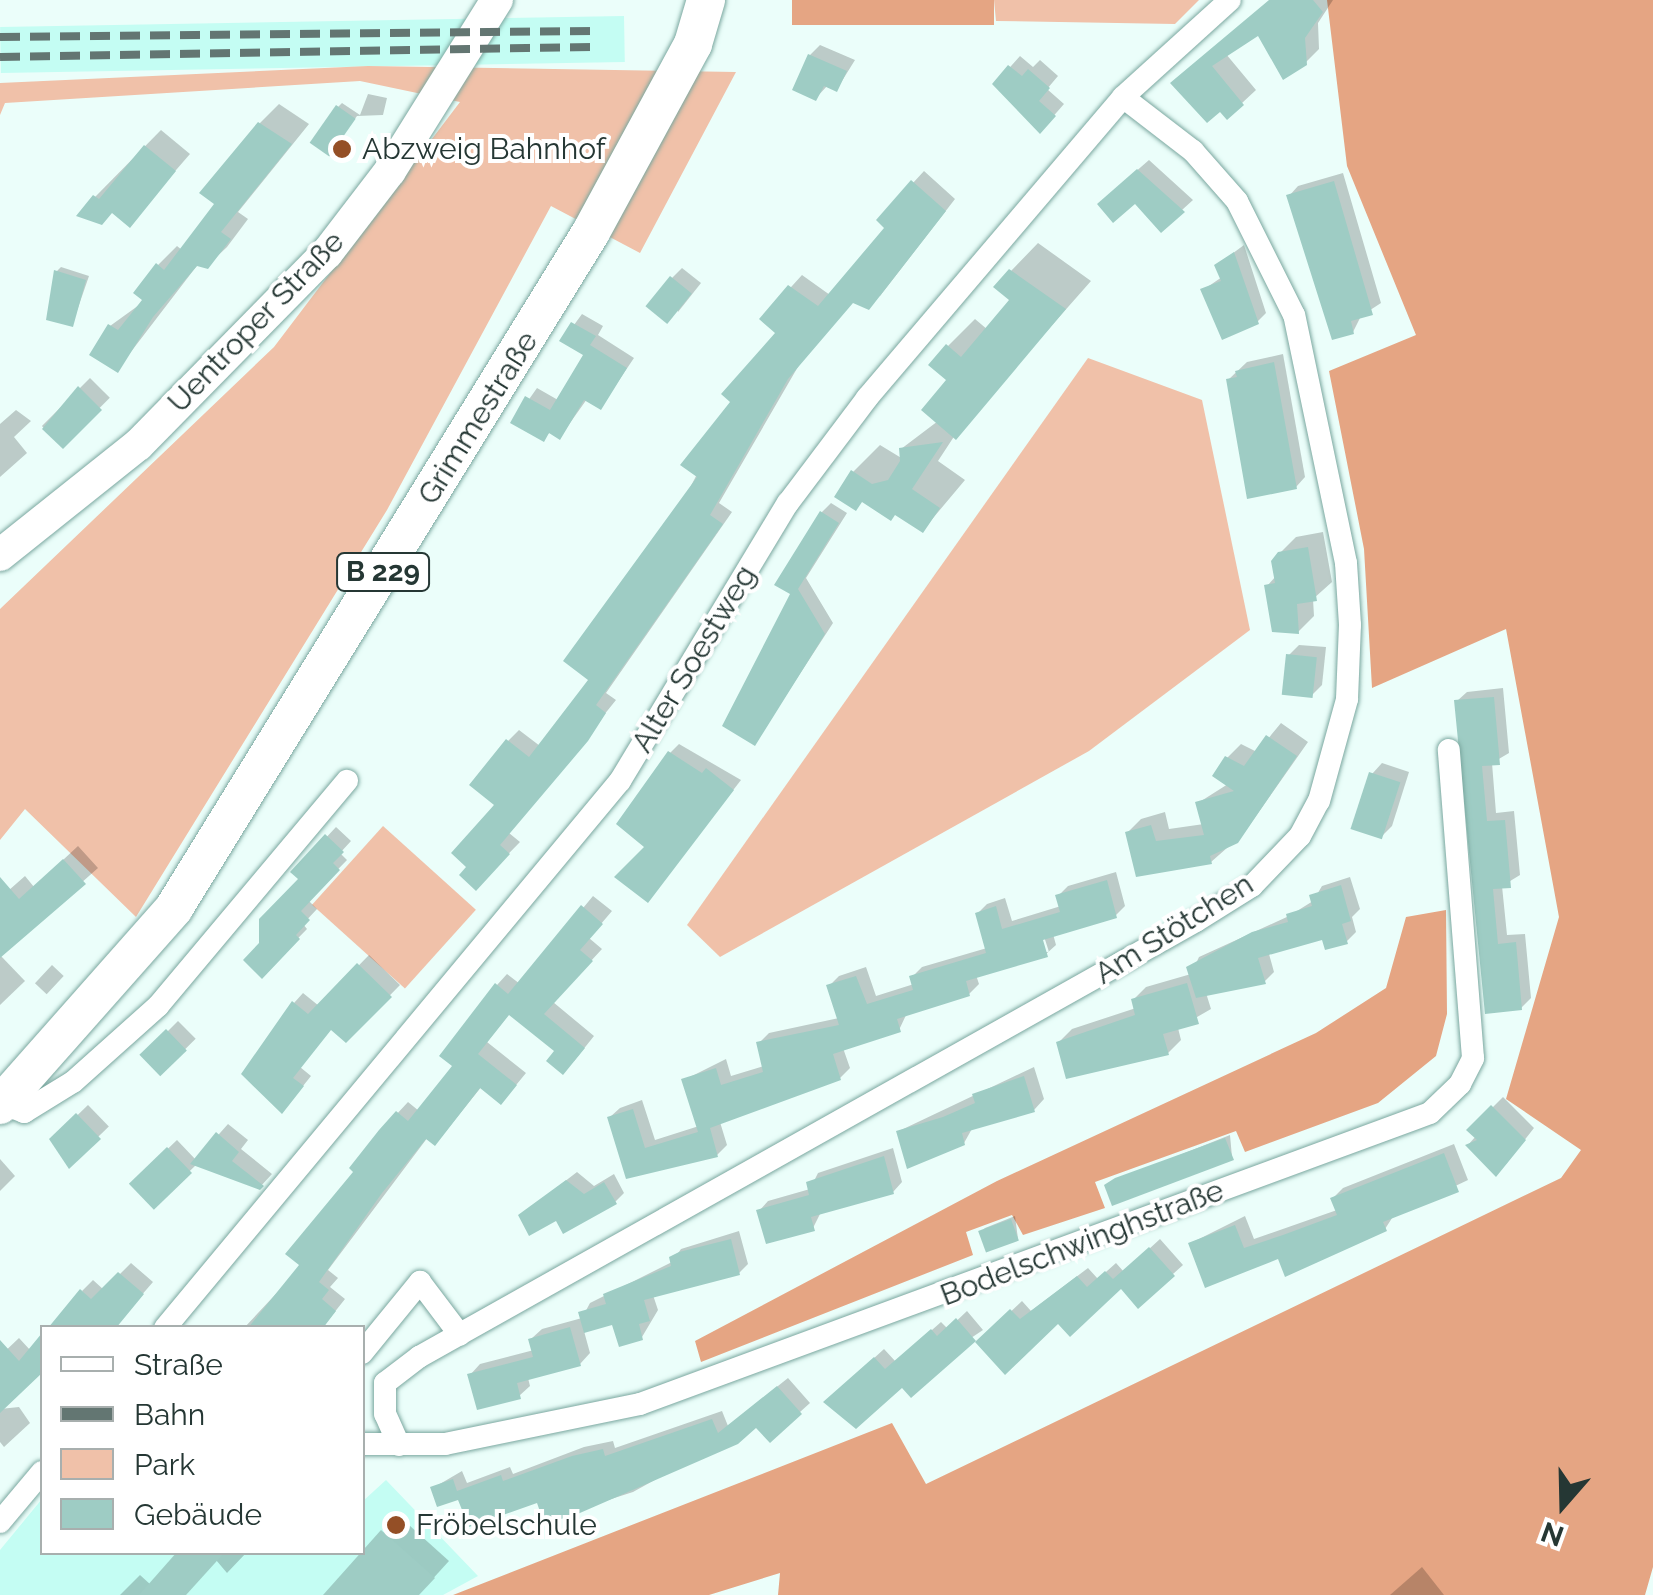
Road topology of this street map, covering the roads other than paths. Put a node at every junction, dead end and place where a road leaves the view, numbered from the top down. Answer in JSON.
{"nodes":[{"id":1,"x":497,"y":0,"type":"edge"},
{"id":2,"x":706,"y":0,"type":"edge"},
{"id":3,"x":1230,"y":0,"type":"edge"},
{"id":4,"x":1122,"y":97,"type":"junction"},
{"id":5,"x":0,"y":556,"type":"edge"},
{"id":6,"x":1449,"y":750,"type":"dead end"},
{"id":7,"x":347,"y":781,"type":"dead end"},
{"id":8,"x":1,"y":1104,"type":"edge"},
{"id":9,"x":169,"y":1325,"type":"edge"},
{"id":10,"x":460,"y":1335,"type":"junction"},
{"id":11,"x":365,"y":1348,"type":"edge"},
{"id":12,"x":365,"y":1444,"type":"edge"},
{"id":13,"x":399,"y":1445,"type":"junction"},
{"id":14,"x":40,"y":1474,"type":"edge"},
{"id":15,"x":0,"y":1522,"type":"edge"}],
"edges":[{"from":1,"to":5,"type":"main road","name":"Uentroper Straße"},
{"from":2,"to":8,"type":"main road","name":"Grimmestraße","number":"B 229"},
{"from":3,"to":4,"type":"street","name":"Alter Soestweg"},
{"from":4,"to":9,"type":"street","name":"Alter Soestweg"},
{"from":4,"to":10,"type":"street","name":"Am Stötchen"},
{"from":6,"to":13,"type":"street","name":"Bodelschwinghstraße"},
{"from":7,"to":8,"type":"street","name":"Grimmestraße"},
{"from":10,"to":11,"type":"street"},
{"from":10,"to":13,"type":"street","name":"Am Stötchen"},
{"from":12,"to":13,"type":"street","name":"Bodelschwinghstraße"},
{"from":14,"to":15,"type":"street"}]}
